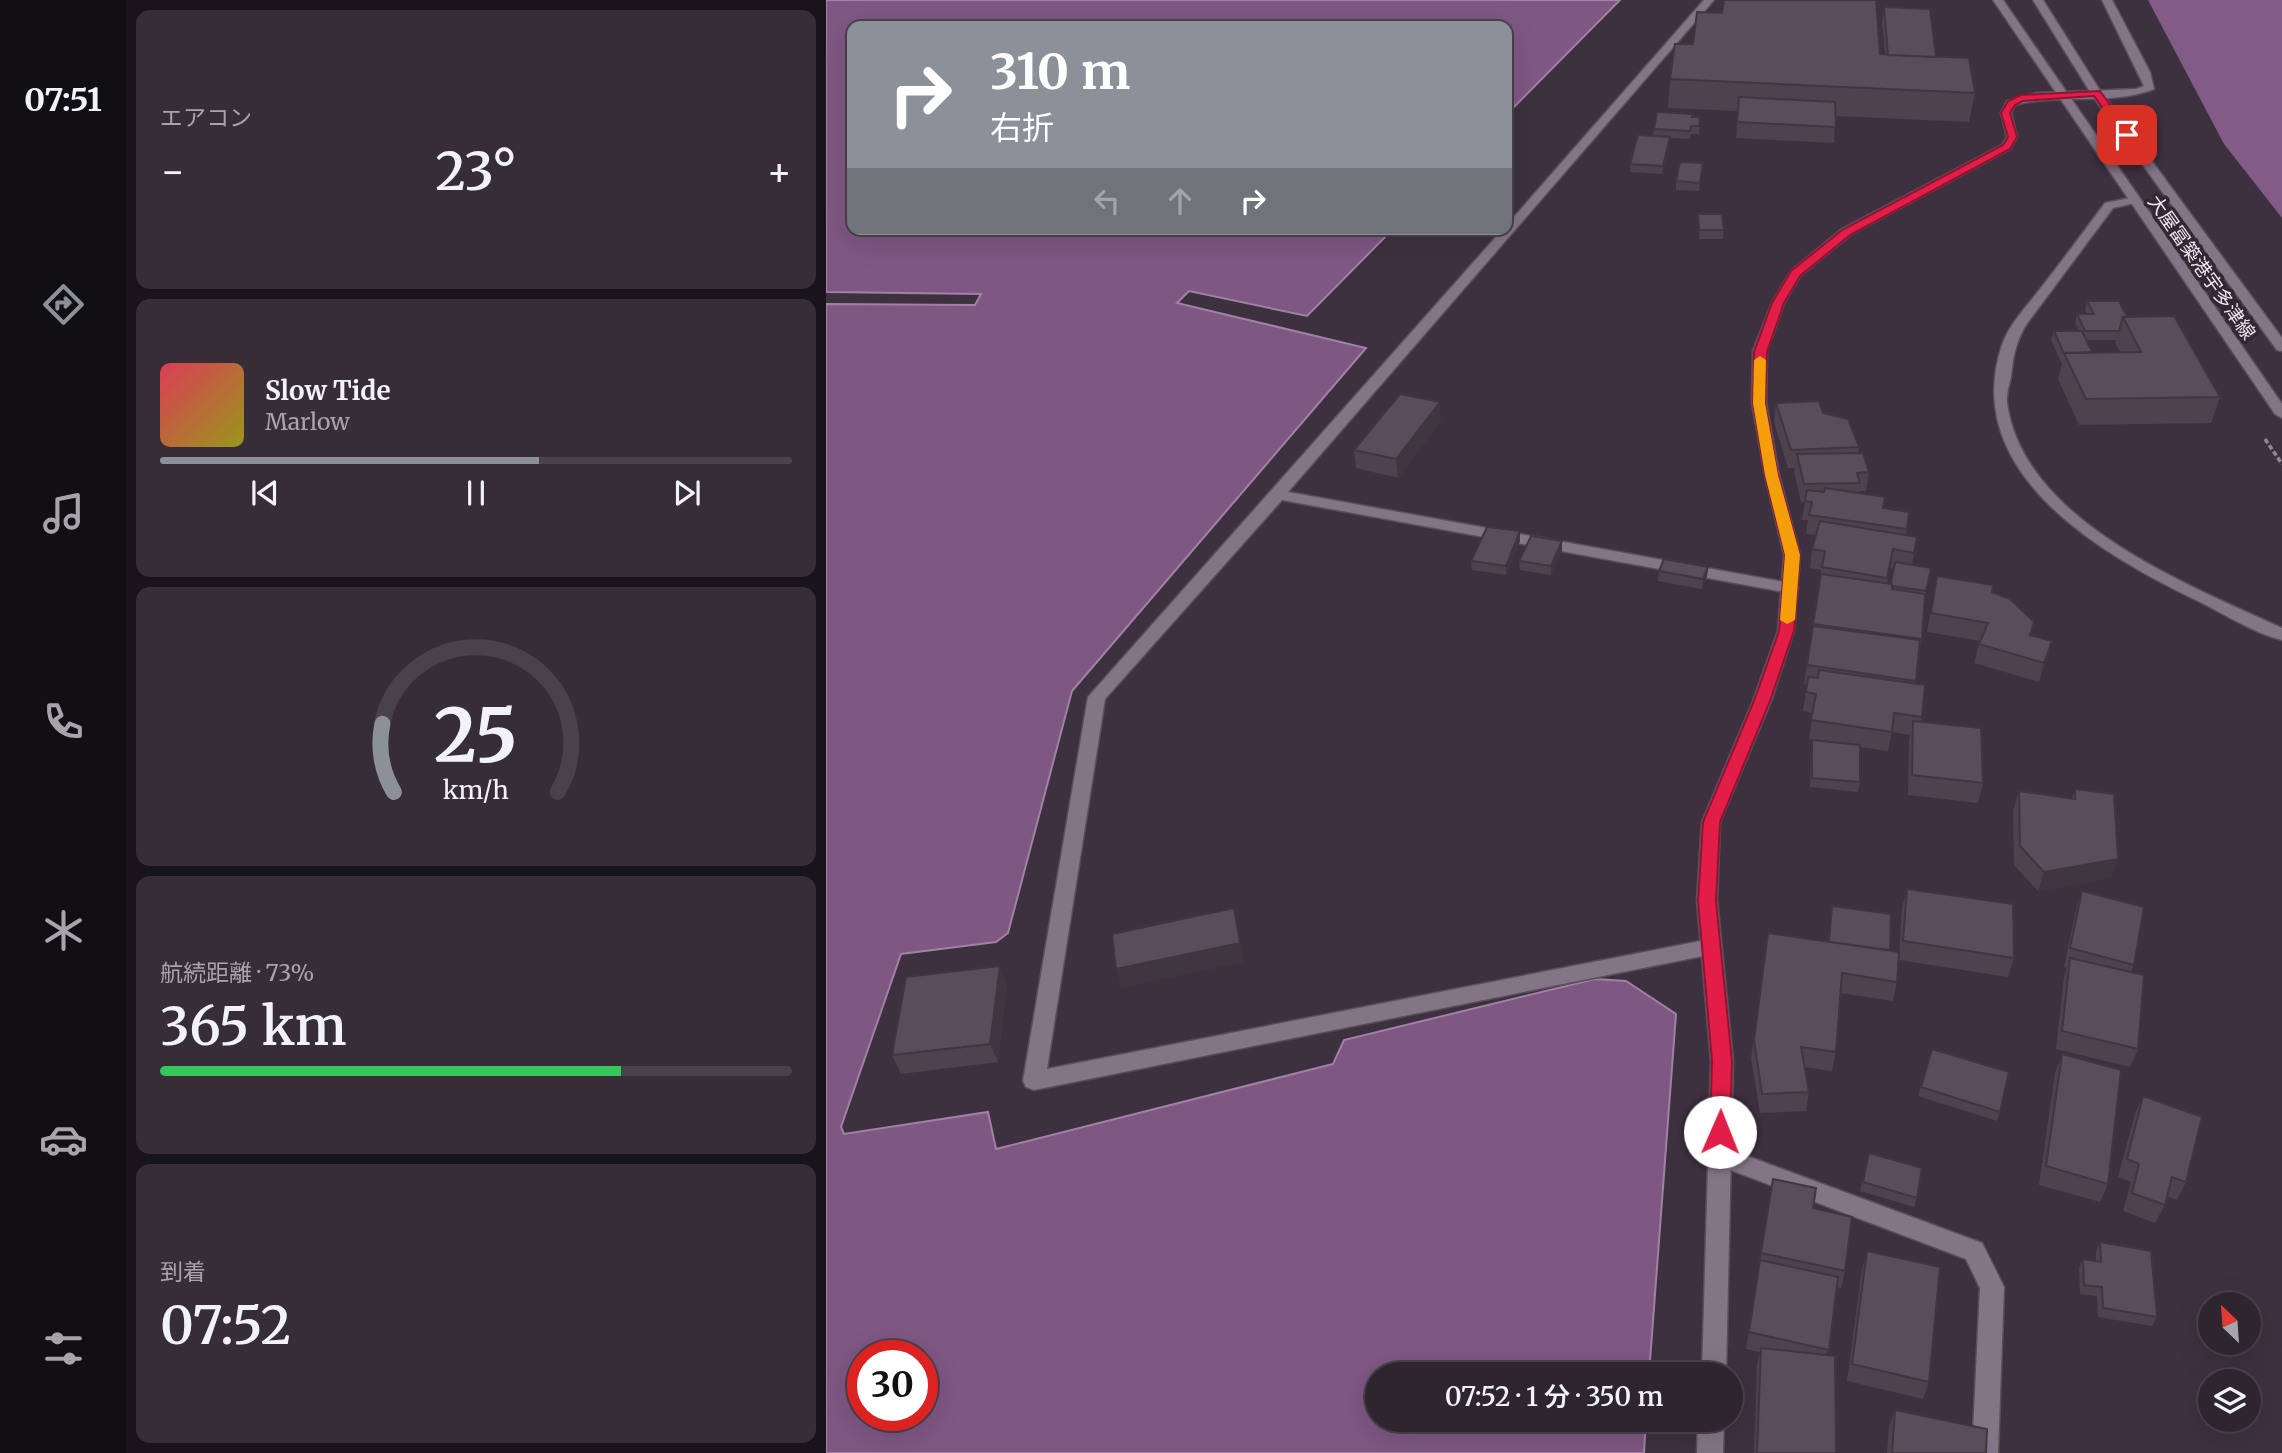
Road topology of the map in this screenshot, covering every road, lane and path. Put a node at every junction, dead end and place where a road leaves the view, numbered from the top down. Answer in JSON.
{"nodes":[{"id":1,"x":1709,"y":0,"type":"edge"},
{"id":2,"x":1998,"y":0,"type":"edge"},
{"id":3,"x":2038,"y":0,"type":"edge"},
{"id":4,"x":2107,"y":0,"type":"edge"},
{"id":5,"x":2096,"y":93,"type":"junction"},
{"id":6,"x":2061,"y":94,"type":"junction"},
{"id":7,"x":2135,"y":200,"type":"junction"},
{"id":8,"x":1512,"y":226,"type":"edge"},
{"id":9,"x":1504,"y":235,"type":"edge"},
{"id":10,"x":2282,"y":347,"type":"edge"},
{"id":11,"x":2281,"y":412,"type":"edge"},
{"id":12,"x":1278,"y":495,"type":"junction"},
{"id":13,"x":1790,"y":588,"type":"junction"},
{"id":14,"x":2282,"y":635,"type":"edge"},
{"id":15,"x":1712,"y":947,"type":"junction"},
{"id":16,"x":1720,"y":1156,"type":"junction"},
{"id":17,"x":1714,"y":1362,"type":"edge"},
{"id":18,"x":1711,"y":1432,"type":"edge"},
{"id":19,"x":1710,"y":1453,"type":"edge"},
{"id":20,"x":1985,"y":1453,"type":"edge"}],
"edges":[{"from":1,"to":8,"type":"street"},
{"from":2,"to":6,"type":"street","name":"大屋冨築港宇多津線"},
{"from":3,"to":5,"type":"street","name":"大屋冨築港宇多津線"},
{"from":4,"to":5,"type":"street"},
{"from":5,"to":6,"type":"street"},
{"from":5,"to":10,"type":"street","name":"大屋冨築港宇多津線"},
{"from":6,"to":7,"type":"street","name":"大屋冨築港宇多津線"},
{"from":6,"to":13,"type":"street"},
{"from":7,"to":11,"type":"street","name":"大屋冨築港宇多津線"},
{"from":7,"to":14,"type":"street"},
{"from":9,"to":12,"type":"street"},
{"from":12,"to":13,"type":"street"},
{"from":12,"to":15,"type":"street"},
{"from":13,"to":15,"type":"street"},
{"from":15,"to":16,"type":"street"},
{"from":16,"to":17,"type":"street"},
{"from":16,"to":20,"type":"street"},
{"from":18,"to":19,"type":"street"}]}
